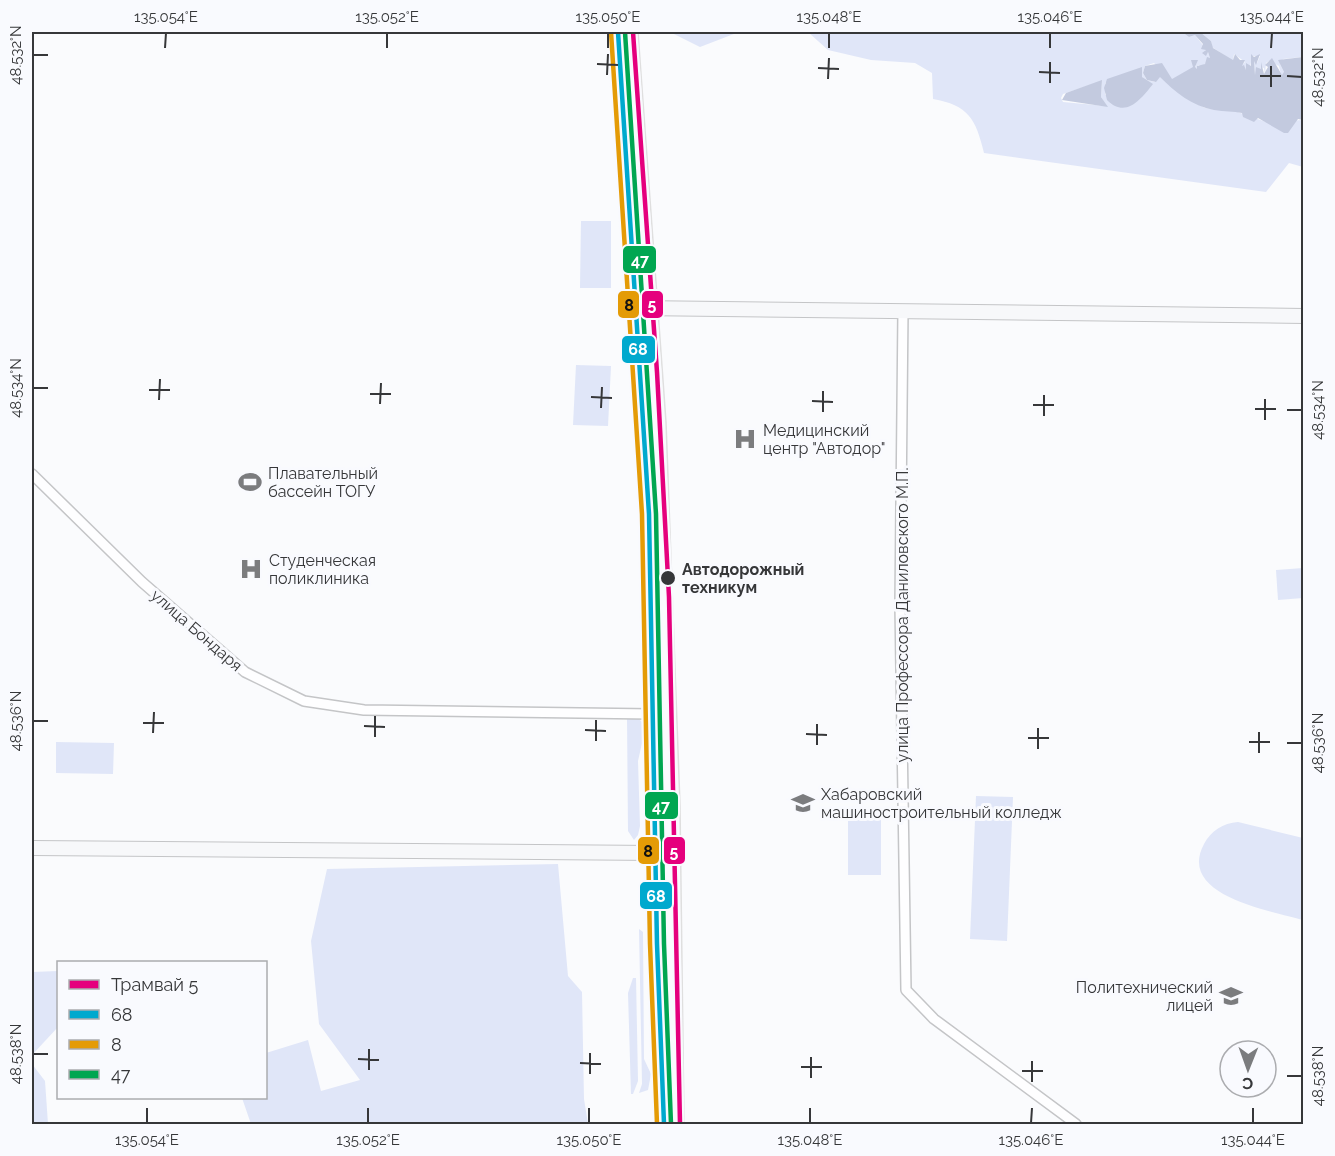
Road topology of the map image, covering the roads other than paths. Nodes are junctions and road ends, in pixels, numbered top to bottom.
1 (618, 32) edge
2 (637, 308) junction
3 (903, 310) junction
4 (1304, 316) edge
5 (32, 474) edge
6 (652, 714) junction
7 (32, 848) edge
8 (655, 853) junction
9 (664, 1125) edge
10 (1076, 1125) edge

1 - 2 main road
2 - 3 main road
2 - 6 main road
3 - 4 main road
3 - 10 street, улица Профессора Даниловского М.П.
5 - 6 street, улица Бондаря
6 - 8 main road
7 - 8 main road
8 - 9 main road

